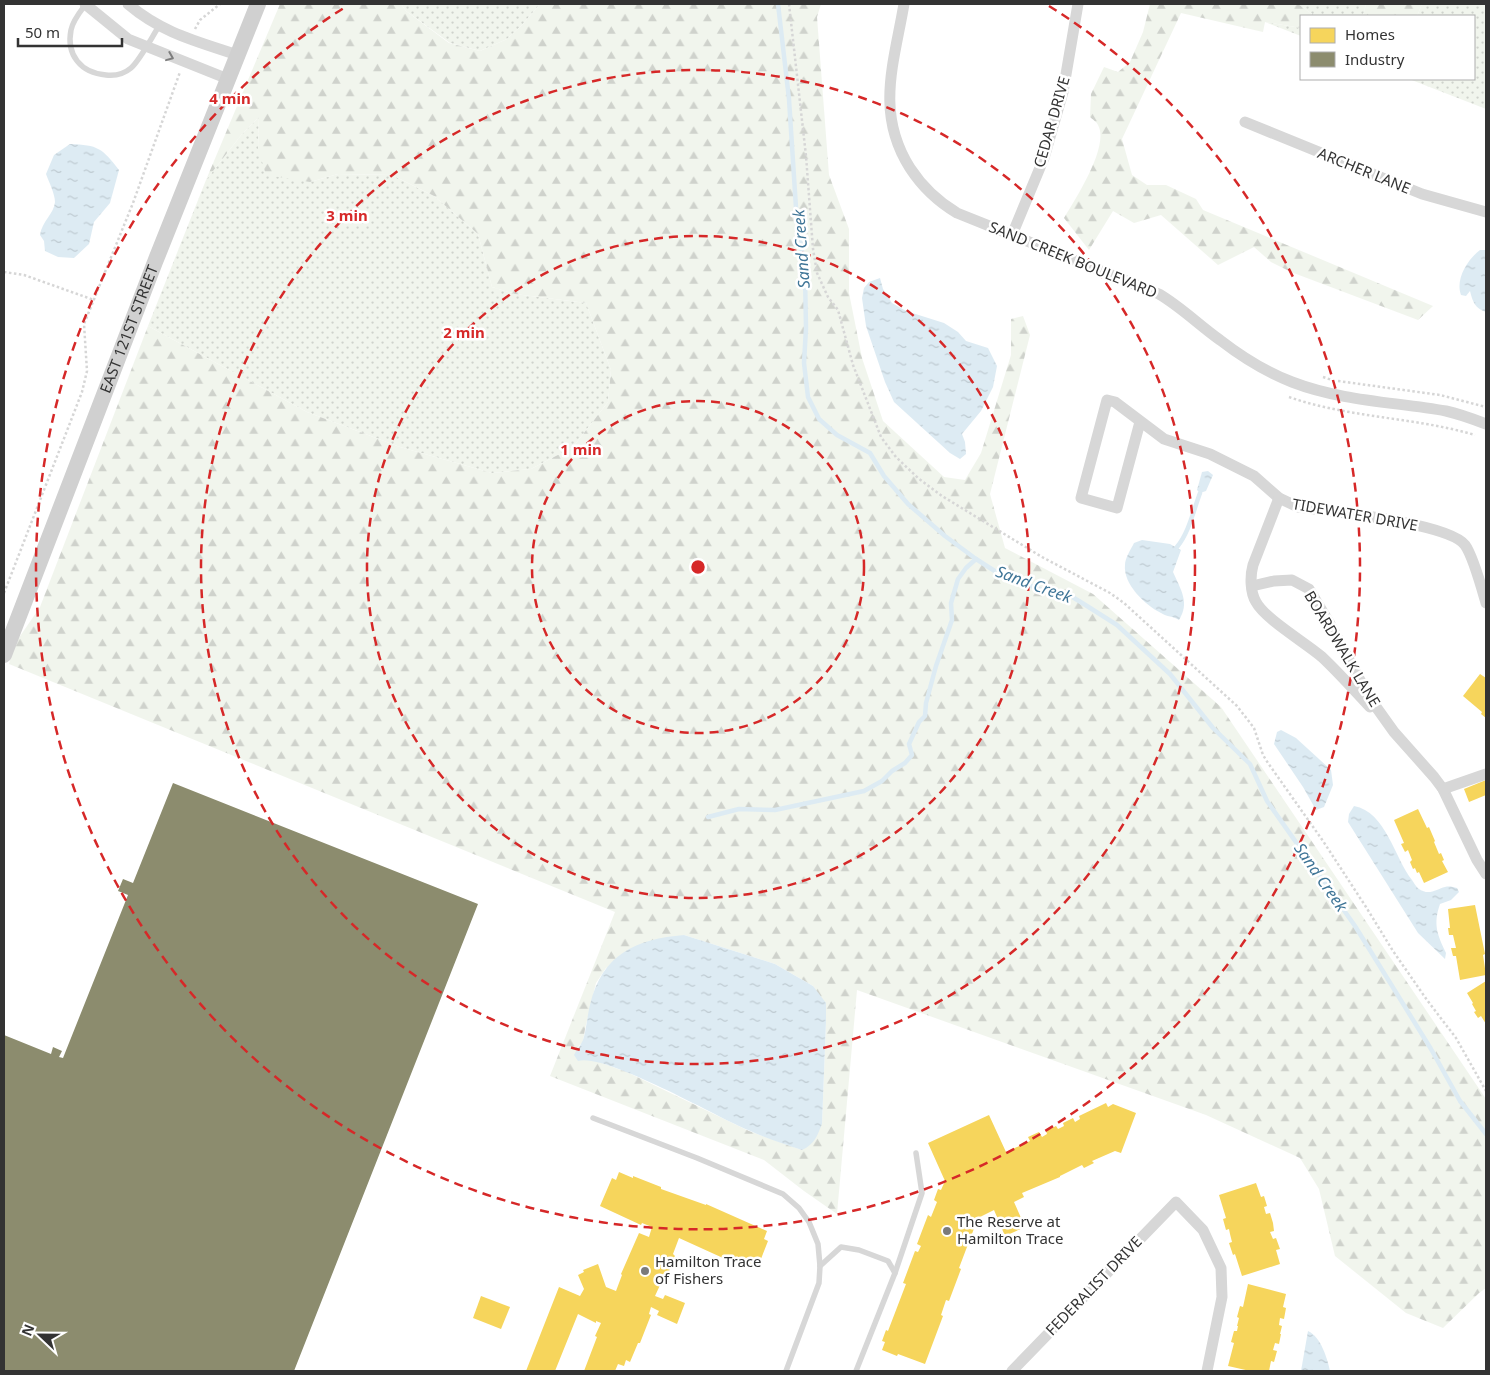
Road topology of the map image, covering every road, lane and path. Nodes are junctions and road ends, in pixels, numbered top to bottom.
1 (86, 4) edge
2 (128, 4) edge
3 (220, 4) edge
4 (258, 4) edge
5 (789, 4) edge
6 (904, 4) edge
7 (1078, 4) edge
8 (160, 26) junction
9 (194, 32) dead end
10 (146, 47) junction
11 (238, 55) junction
12 (181, 70) dead end
13 (228, 79) junction
14 (1245, 122) dead end
15 (1486, 212) edge
16 (1012, 236) junction
17 (4, 272) edge
18 (94, 300) junction
19 (1289, 397) dead end
20 (1140, 422) junction
21 (1486, 424) edge
22 (1482, 436) dead end
23 (1279, 498) junction
24 (1252, 586) junction
25 (4, 593) edge
26 (1486, 603) edge
27 (4, 655) edge
28 (1394, 732) junction
29 (1486, 774) edge
30 (1443, 789) junction
31 (1486, 874) edge
32 (1486, 1091) edge
33 (593, 1118) dead end
34 (916, 1153) dead end
35 (820, 1266) junction
36 (895, 1273) junction
37 (786, 1371) edge
38 (856, 1371) edge
39 (1012, 1371) edge
40 (1207, 1371) edge

1 - 10 street
1 - 10 lane
2 - 8 street
3 - 9 path
4 - 11 street, EAST 121ST STREET
5 - 32 path
6 - 16 street, SAND CREEK BOULEVARD
7 - 16 street, CEDAR DRIVE
8 - 10 lane
8 - 11 street
10 -> 13 street
11 - 13 street, EAST 121ST STREET
12 - 18 path
13 - 27 street, EAST 121ST STREET
14 - 15 street, ARCHER LANE
16 - 21 street, SAND CREEK BOULEVARD
17 - 18 path
18 - 25 path
19 - 22 path
20 - 20 street, TIDEWATER DRIVE
20 - 23 street, TIDEWATER DRIVE
23 - 24 street, BOARDWALK LANE
23 - 26 street, TIDEWATER DRIVE
24 - 28 street, BOARDWALK LANE
24 - 28 street, BOARDWALK LANE
28 - 30 street, BOARDWALK LANE
29 - 30 street
30 - 31 street, BOARDWALK LANE
33 - 35 lane
34 - 36 lane
35 - 36 lane
35 - 37 lane
36 - 38 lane
39 - 40 street, FEDERALIST DRIVE

